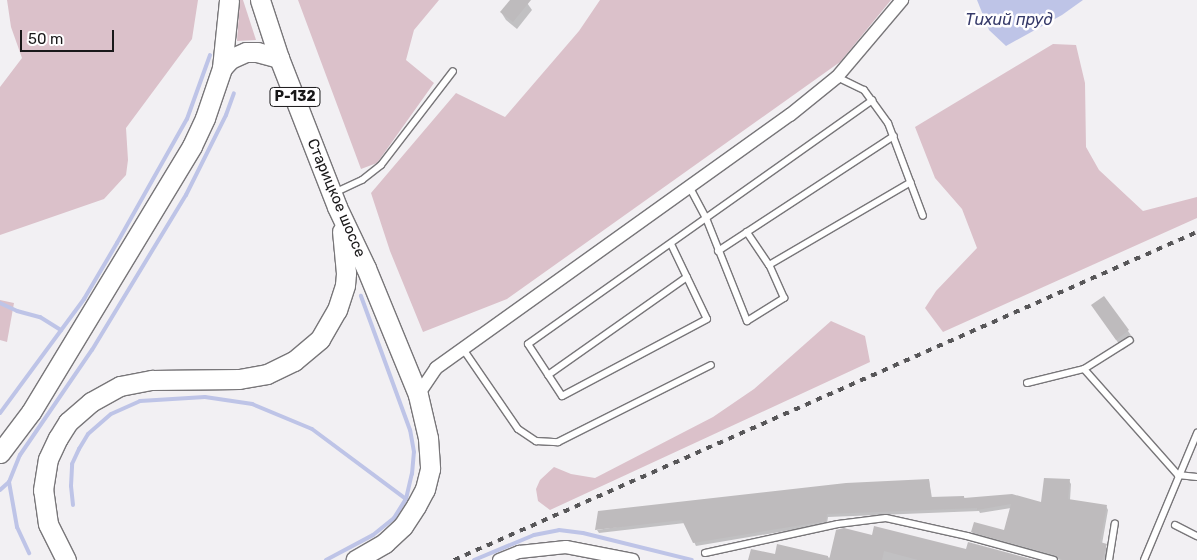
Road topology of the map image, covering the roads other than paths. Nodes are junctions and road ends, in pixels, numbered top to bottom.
1 (229, 0) edge
2 (260, 0) edge
3 (902, 0) edge
4 (279, 58) junction
5 (222, 68) junction
6 (453, 71) dead end
7 (837, 76) junction
8 (872, 100) junction
9 (894, 136) junction
10 (911, 182) junction
11 (690, 188) junction
12 (334, 200) junction
13 (923, 216) dead end
14 (706, 218) junction
15 (747, 232) junction
16 (671, 244) junction
17 (718, 251) junction
18 (769, 265) junction
19 (687, 277) junction
20 (1130, 340) dead end
21 (463, 349) junction
22 (711, 365) dead end
23 (1084, 369) junction
24 (548, 375) junction
25 (1028, 383) dead end
26 (418, 395) junction
27 (1197, 432) edge
28 (0, 453) edge
29 (1178, 475) junction
30 (1197, 477) edge
31 (1115, 524) dead end
32 (1175, 525) dead end
33 (1197, 536) edge
34 (704, 552) dead end
35 (66, 560) edge
36 (355, 560) edge
37 (499, 560) edge
38 (632, 560) edge
39 (1054, 560) edge
40 (1109, 560) edge
41 (1144, 560) edge

1 - 5 main road
2 - 4 main road, Старицкое шоссе / Р-132
3 - 7 street
4 - 5 main road
4 - 12 main road, Старицкое шоссе / Р-132
5 - 28 main road
6 - 12 lane
7 - 8 lane
7 - 11 street
8 - 9 lane
8 - 14 lane
9 - 10 lane
9 - 15 lane
10 - 13 lane
10 - 18 lane
11 - 14 lane
11 - 21 street
12 - 26 main road, Старицкое шоссе / Р-132
12 - 35 main road
14 - 16 lane
14 - 17 lane
15 - 17 lane
15 - 18 lane
16 - 19 lane
16 - 24 lane
17 - 18 lane
19 - 24 lane
19 - 24 lane
20 - 23 lane
21 - 22 lane
21 - 26 street
23 - 25 lane
23 - 29 lane
26 - 36 main road, Старицкое шоссе
27 - 29 lane
29 - 30 lane
29 - 41 lane
31 - 40 lane
32 - 33 lane
34 - 39 lane
37 - 38 street

